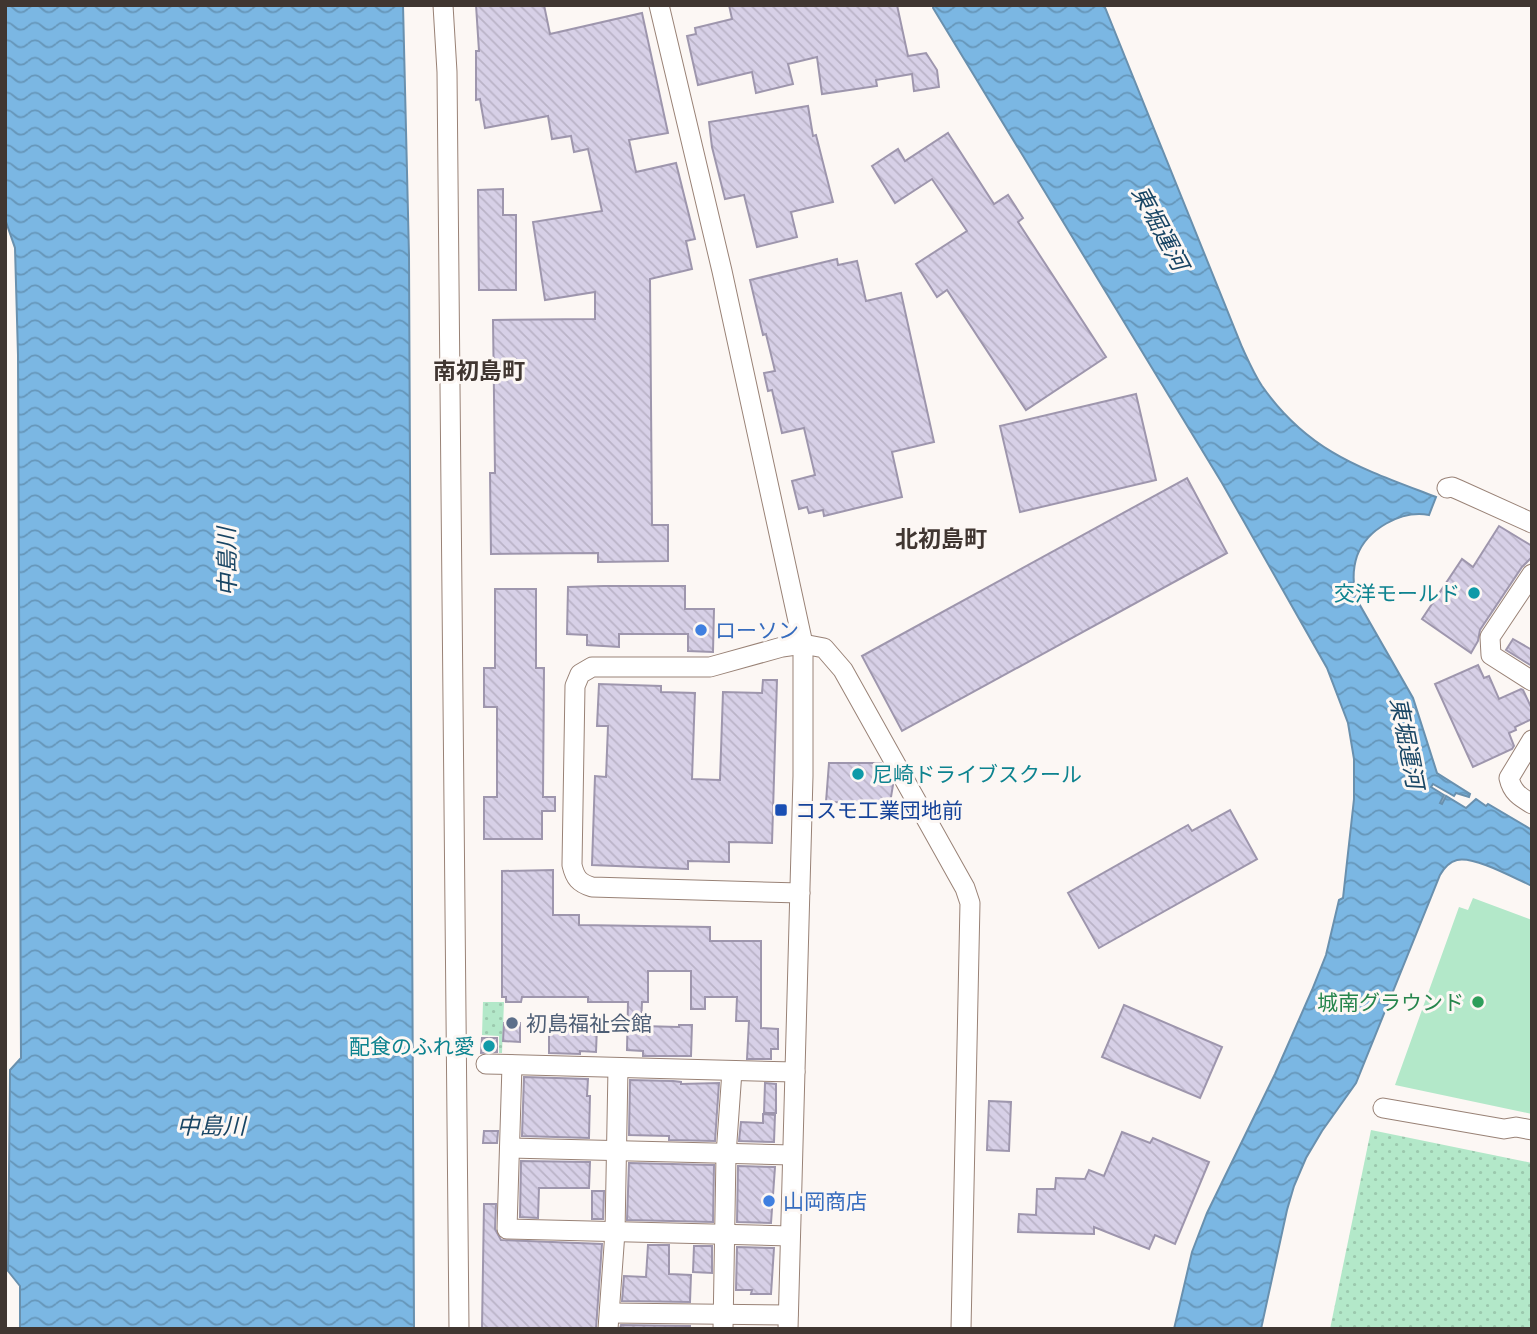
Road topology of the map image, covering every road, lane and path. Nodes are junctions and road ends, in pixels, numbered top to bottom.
1 (443, 5) edge
2 (659, 5) edge
3 (1447, 488) dead end
4 (1532, 523) edge
5 (1532, 574) edge
6 (803, 644) junction
7 (1532, 681) edge
8 (1532, 740) edge
9 (1532, 804) edge
10 (800, 893) junction
11 (485, 1064) dead end
12 (512, 1065) junction
13 (618, 1068) junction
14 (732, 1071) junction
15 (794, 1072) junction
16 (1384, 1108) dead end
17 (1532, 1130) edge
18 (510, 1148) junction
19 (617, 1151) junction
20 (726, 1155) junction
21 (792, 1155) junction
22 (615, 1232) junction
23 (724, 1235) junction
24 (790, 1236) junction
25 (610, 1321) edge
26 (724, 1321) edge
27 (788, 1322) edge
28 (459, 1329) edge
29 (961, 1329) edge

1 - 28 street
2 - 6 street
3 - 4 street
5 - 7 street
6 - 10 street
6 - 10 street
6 - 29 street
8 - 9 street
10 - 15 street
11 - 12 street
12 - 13 street
12 - 18 street
13 - 14 street
13 - 19 street
14 - 15 street
14 - 20 street
15 - 21 street
16 - 17 street
18 - 19 street
18 - 22 street
19 - 20 street
19 - 22 street
20 - 21 street
20 - 23 street
21 - 24 street
22 - 23 street
22 - 25 street
23 - 24 street
23 - 26 street
24 - 27 street
25 - 26 street
26 - 27 street

